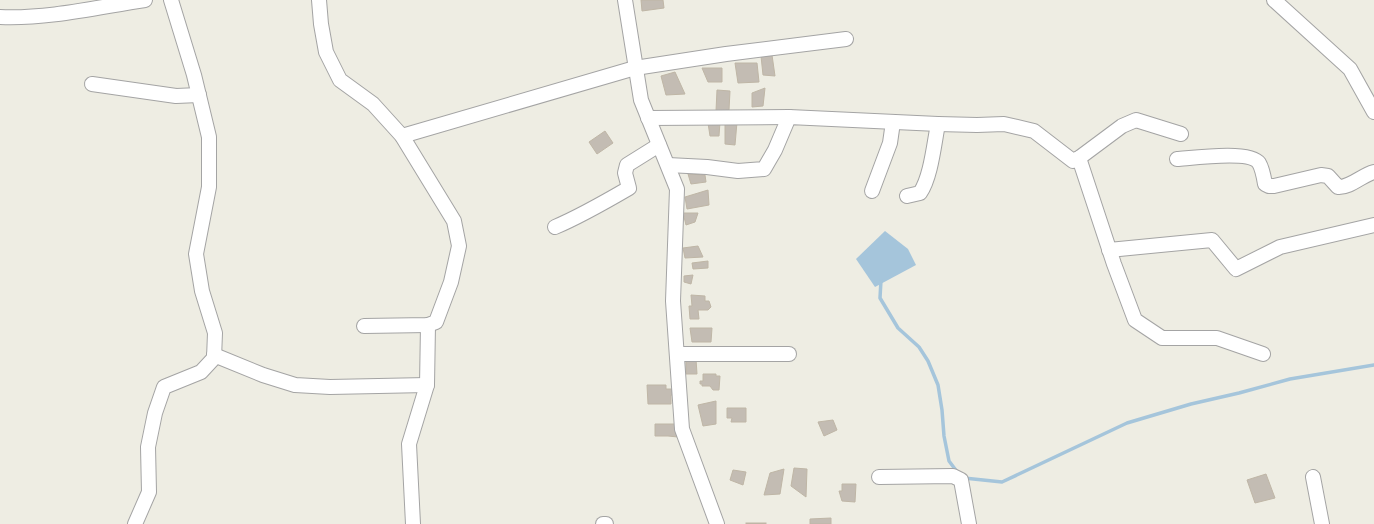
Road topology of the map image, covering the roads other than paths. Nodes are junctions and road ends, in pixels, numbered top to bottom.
1 (145, 0) edge
2 (172, 0) edge
3 (319, 0) edge
4 (625, 0) edge
5 (1274, 0) edge
6 (0, 17) edge
7 (846, 39) dead end
8 (635, 68) junction
9 (92, 84) dead end
10 (199, 95) junction
11 (1374, 112) edge
12 (789, 117) junction
13 (648, 118) junction
14 (893, 122) junction
15 (938, 124) junction
16 (1181, 134) dead end
17 (402, 136) junction
18 (659, 145) junction
19 (1079, 158) junction
20 (1177, 159) dead end
21 (668, 165) junction
22 (1374, 172) edge
23 (872, 190) dead end
24 (906, 196) dead end
25 (1374, 225) edge
26 (555, 227) dead end
27 (1109, 250) junction
28 (364, 326) dead end
29 (428, 326) junction
30 (677, 354) junction
31 (788, 354) dead end
32 (1263, 354) dead end
33 (214, 355) junction
34 (427, 385) junction
35 (879, 477) dead end
36 (1313, 477) dead end
37 (135, 524) edge
38 (413, 524) edge
39 (717, 524) edge
40 (969, 524) edge
41 (1322, 524) edge

1 - 6 street
2 - 10 street
3 - 17 street
4 - 8 street
5 - 11 street
7 - 8 street
8 - 13 street
8 - 17 street
9 - 10 street
10 - 33 street
12 - 13 street
12 - 14 street
12 - 21 street
13 - 18 street
14 - 15 street
14 - 23 street
15 - 19 street
15 - 24 street
16 - 19 street
17 - 29 street
18 - 21 street
18 - 26 street
19 - 27 street
20 - 22 street
21 - 30 street
25 - 27 street
27 - 32 street
28 - 29 street
29 - 34 street
30 - 31 street
30 - 39 street
33 - 34 street
33 - 37 street
34 - 38 street
35 - 40 street
36 - 41 street

